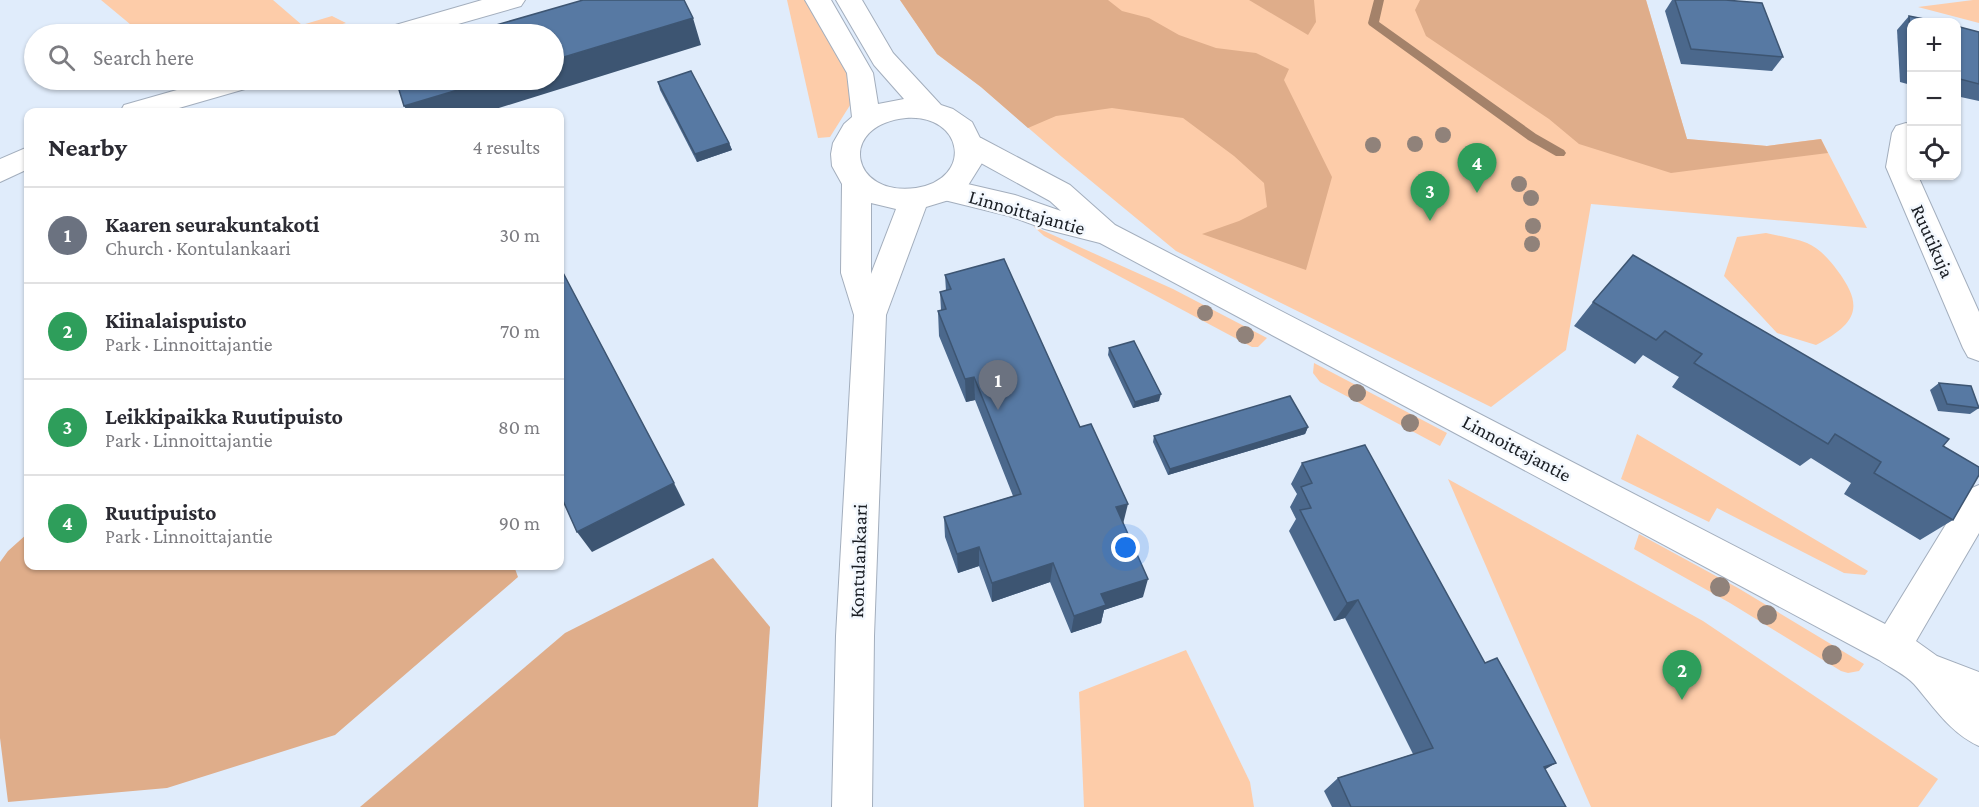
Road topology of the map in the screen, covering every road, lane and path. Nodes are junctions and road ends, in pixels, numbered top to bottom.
1 (512, 0) edge
2 (818, 0) edge
3 (849, 0) edge
4 (429, 24) edge
5 (208, 90) edge
6 (148, 108) edge
7 (929, 110) junction
8 (866, 120) junction
9 (1906, 133) dead end
10 (970, 145) junction
11 (24, 159) edge
12 (0, 171) edge
13 (856, 182) junction
14 (946, 190) junction
15 (914, 200) junction
16 (1108, 234) junction
17 (870, 315) junction
18 (1979, 348) edge
19 (1979, 501) edge
20 (1892, 647) junction
21 (1924, 669) junction
22 (1979, 691) edge
23 (1979, 726) edge
24 (852, 807) edge

1 - 4 street
2 - 8 street
3 - 7 street, Kontulankaari
5 - 6 street
7 - 8 street, Kontulankaari
7 - 10 street, Kontulankaari
8 - 13 street, Kontulankaari
9 - 18 street, Ruutikuja
10 - 14 street
10 - 16 street, Linnoittajantie
11 - 12 street
13 - 15 street
13 - 17 street, Kontulankaari
14 - 15 street
14 - 16 street, Linnoittajantie
15 - 17 street, Kontulankaari
16 - 20 street, Linnoittajantie
17 - 24 street, Kontulankaari
19 - 20 street
20 - 21 street, Linnoittajantie
21 - 22 street, Linnoittajantie
21 - 23 street, Linnoittajantie

